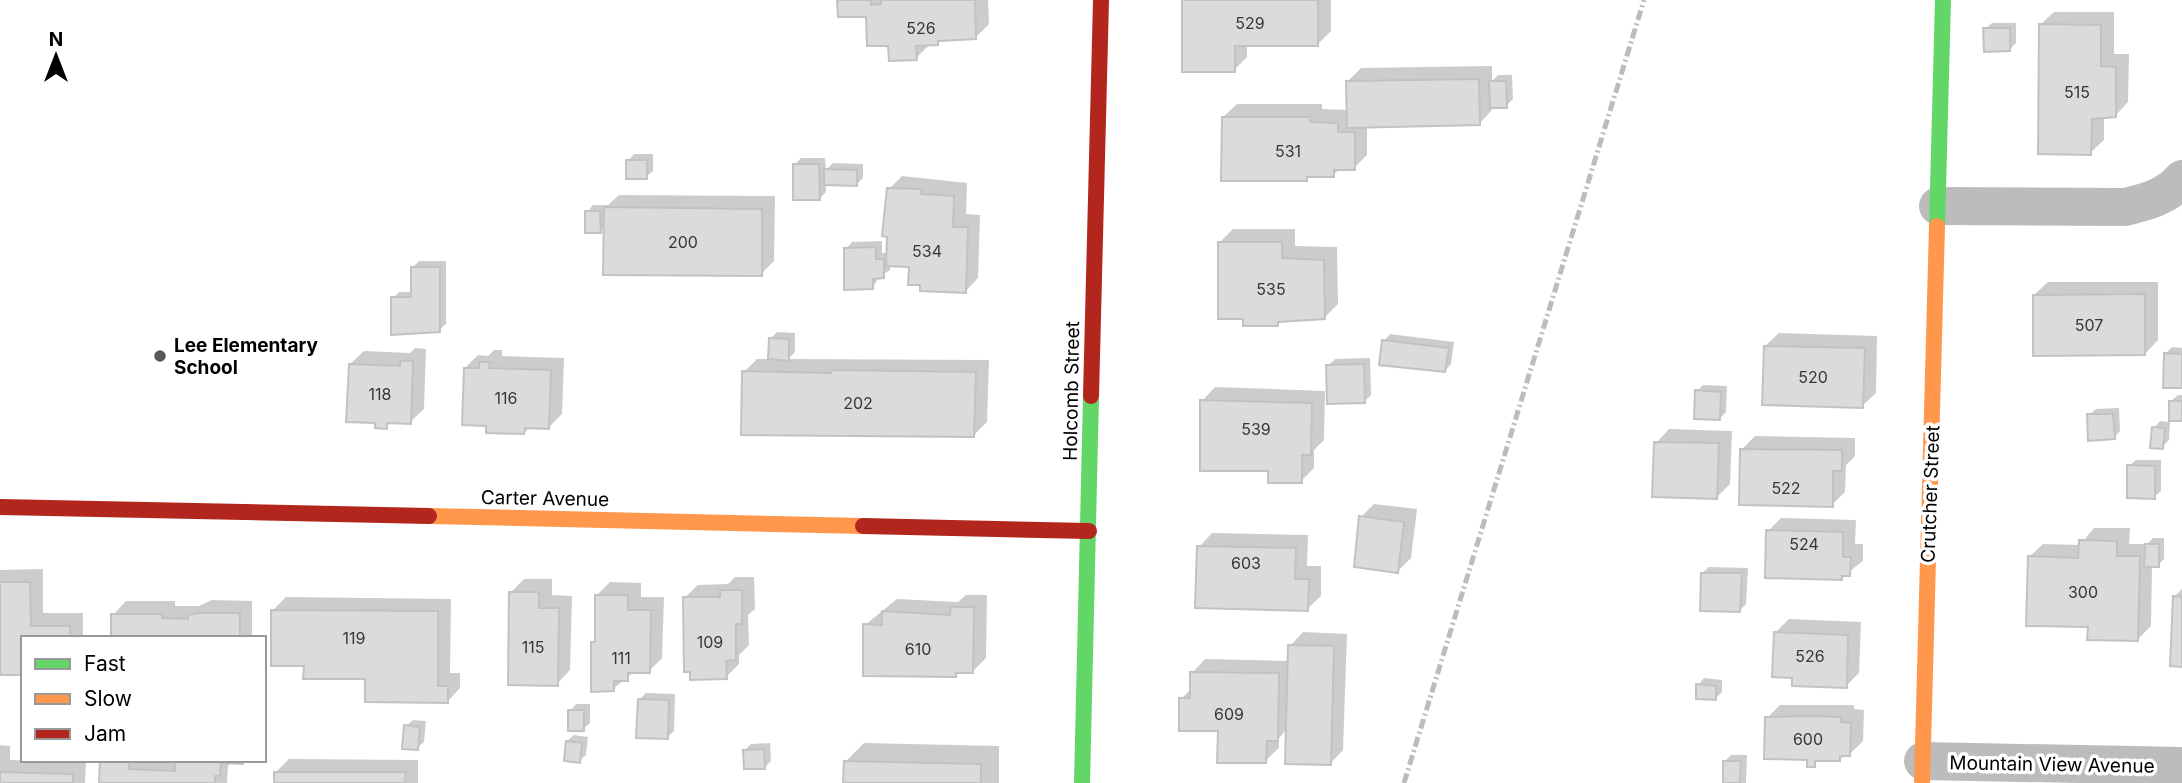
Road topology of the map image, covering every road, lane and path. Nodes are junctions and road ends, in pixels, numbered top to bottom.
1 (1101, 0) edge
2 (1943, 0) edge
3 (2182, 179) edge
4 (1938, 206) junction
5 (0, 507) edge
6 (1089, 531) junction
7 (2182, 766) edge
8 (1922, 772) edge
9 (1082, 783) edge

1 - 6 street, Holcomb Street
2 - 4 street, Crutcher Street
3 - 4 street
4 - 8 street, Crutcher Street
5 - 6 street, Carter Avenue
6 - 9 street, Holcomb Street
7 - 8 street, Mountain View Avenue

